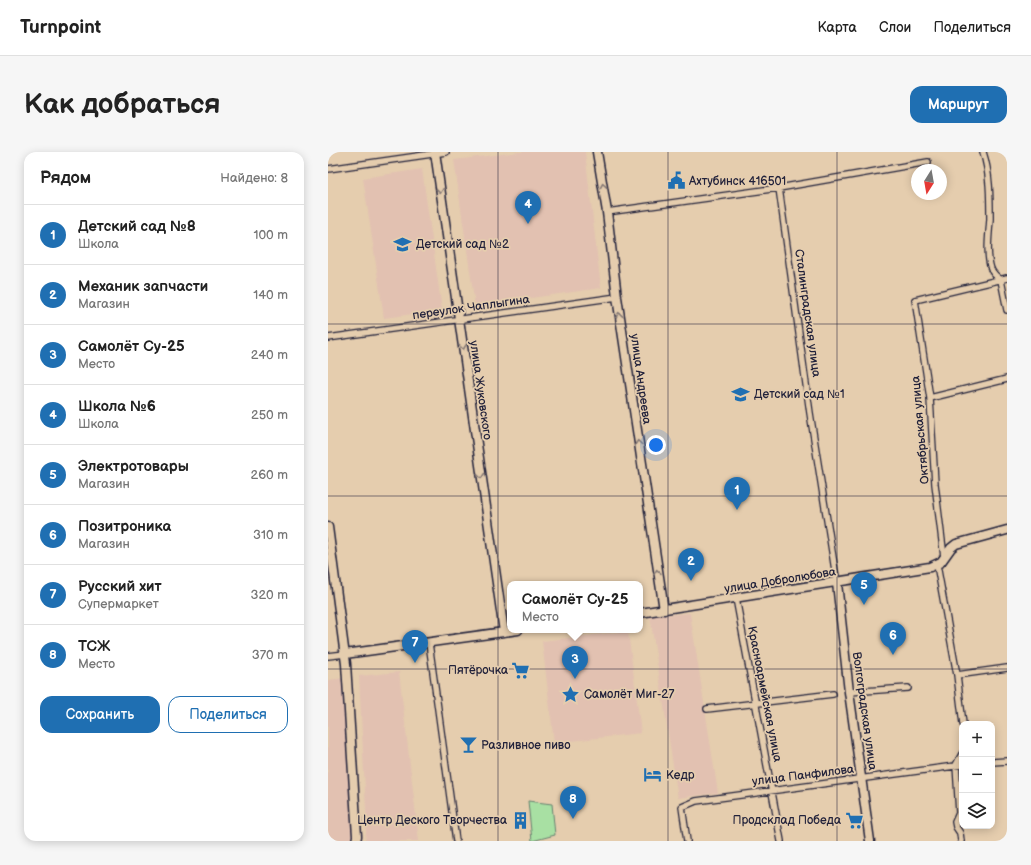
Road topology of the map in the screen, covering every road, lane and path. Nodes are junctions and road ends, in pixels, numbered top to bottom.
1 (446, 152) edge
2 (597, 152) edge
3 (983, 152) edge
4 (435, 153) edge
5 (928, 162) dead end
6 (328, 169) edge
7 (779, 188) junction
8 (607, 212) junction
9 (1004, 279) edge
10 (617, 297) junction
11 (1007, 310) edge
12 (459, 319) junction
13 (328, 338) edge
14 (1007, 379) edge
15 (930, 398) junction
16 (328, 527) edge
17 (1007, 530) edge
18 (944, 558) junction
19 (937, 565) junction
20 (837, 583) junction
21 (736, 598) junction
22 (664, 610) junction
23 (643, 613) edge
24 (504, 632) junction
25 (507, 632) edge
26 (429, 643) junction
27 (345, 654) junction
28 (328, 656) edge
29 (1007, 668) edge
30 (957, 675) junction
31 (908, 688) dead end
32 (849, 692) junction
33 (833, 694) dead end
34 (755, 702) junction
35 (707, 709) dead end
36 (963, 721) edge
37 (1007, 761) edge
38 (995, 762) edge
39 (959, 765) edge
40 (862, 779) junction
41 (772, 790) junction
42 (959, 793) edge
43 (356, 841) edge
44 (456, 841) edge
45 (687, 841) edge
46 (782, 841) edge
47 (870, 841) edge
48 (961, 841) edge

1 - 4 street
8 -> 2 street, улица Андреева
3 - 9 street
4 - 6 street
4 -> 12 street, улица Жуковского
5 - 7 street
7 - 8 street
7 - 20 street, Сталинградская улица
8 - 10 street, улица Андреева
9 - 11 street
9 - 15 street, Октябрьская улица
10 - 12 street, переулок Чаплыгина
22 -> 10 street, улица Андреева
12 - 13 street, переулок Чаплыгина
12 -> 24 street, улица Жуковского
14 - 15 street
15 - 18 street, Октябрьская улица
16 - 27 street
17 - 18 street
18 - 19 street
19 - 20 street, улица Добролюбова
19 - 30 street
20 - 21 street, улица Добролюбова
20 - 32 street, Волгоградская улица
21 - 22 street, улица Добролюбова
21 - 34 street, Красноармейская улица
22 - 23 street, улица Добролюбова
24 - 25 street
24 - 26 street
26 - 27 street
26 - 44 street
27 - 28 street
27 - 43 street
29 - 30 street
30 - 36 street
31 - 32 street
32 - 40 street, Волгоградская улица
33 - 34 street
34 - 35 street
34 - 41 street, Красноармейская улица
37 - 38 street
39 - 40 street, улица Панфилова
40 - 41 street, улица Панфилова
40 - 47 street, Волгоградская улица
41 - 45 street, улица Панфилова
41 - 46 street, Красноармейская улица
42 - 48 street

